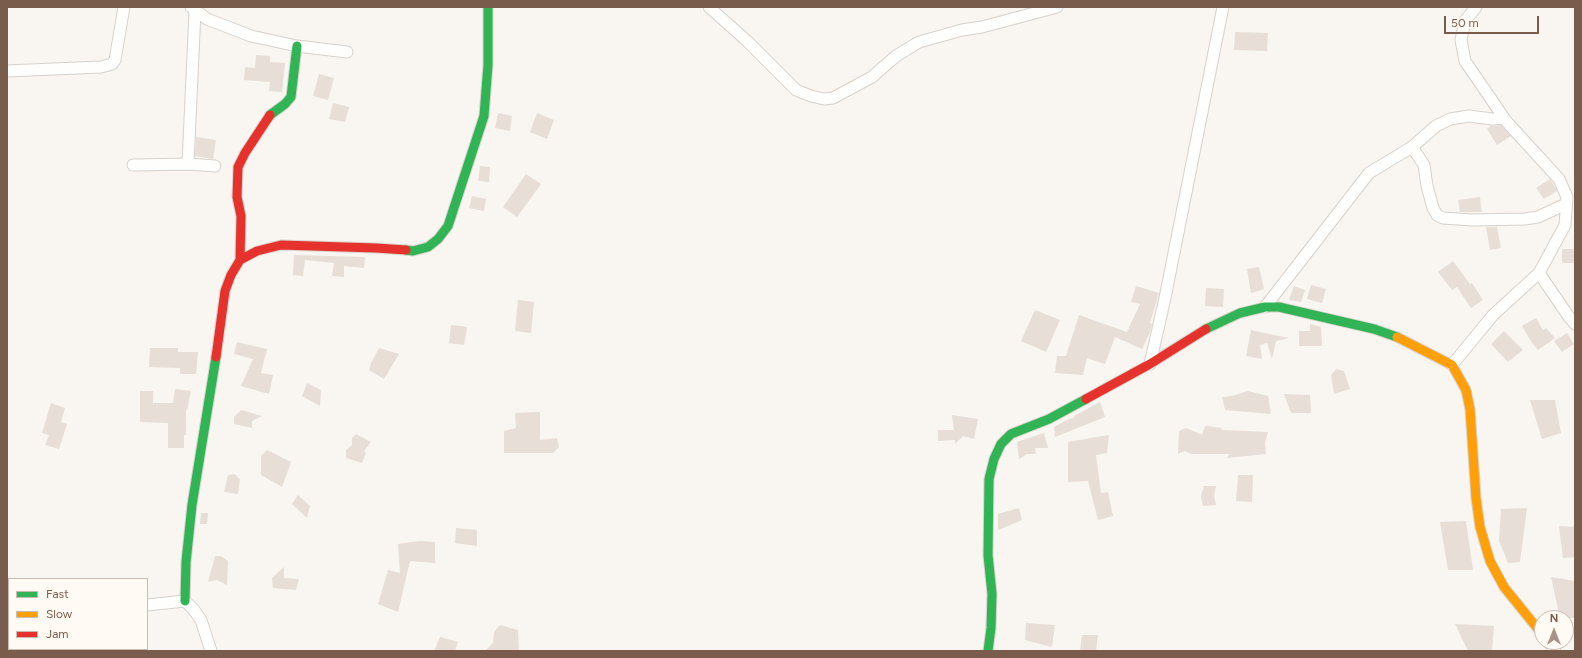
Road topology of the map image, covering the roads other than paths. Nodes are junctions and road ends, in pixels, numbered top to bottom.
1 (124, 7) edge
2 (488, 7) edge
3 (708, 7) edge
4 (1057, 7) edge
5 (1223, 7) edge
6 (1476, 7) edge
7 (193, 9) edge
8 (297, 46) junction
9 (347, 52) dead end
10 (7, 71) edge
11 (1504, 118) junction
12 (1412, 147) junction
13 (188, 164) junction
14 (132, 165) dead end
15 (215, 166) dead end
16 (1566, 204) junction
17 (240, 260) junction
18 (1539, 273) junction
19 (1265, 307) junction
20 (1575, 324) edge
21 (1150, 364) junction
22 (1452, 365) junction
23 (185, 601) junction
24 (148, 605) edge
25 (1534, 624) edge
26 (211, 651) edge
27 (988, 651) edge

1 - 10 street
2 - 17 street
3 - 4 street
5 - 21 street
6 - 11 street
7 - 8 street
7 - 13 street
8 - 9 street
8 - 17 street
11 - 12 street
11 - 16 street
12 - 16 street
12 - 19 street
13 - 14 street
13 - 15 street
16 - 18 street
17 - 23 street
18 - 20 street
18 - 22 street
19 - 21 street
19 - 22 street
21 - 27 street
22 - 25 street
23 - 24 street
23 - 26 street

